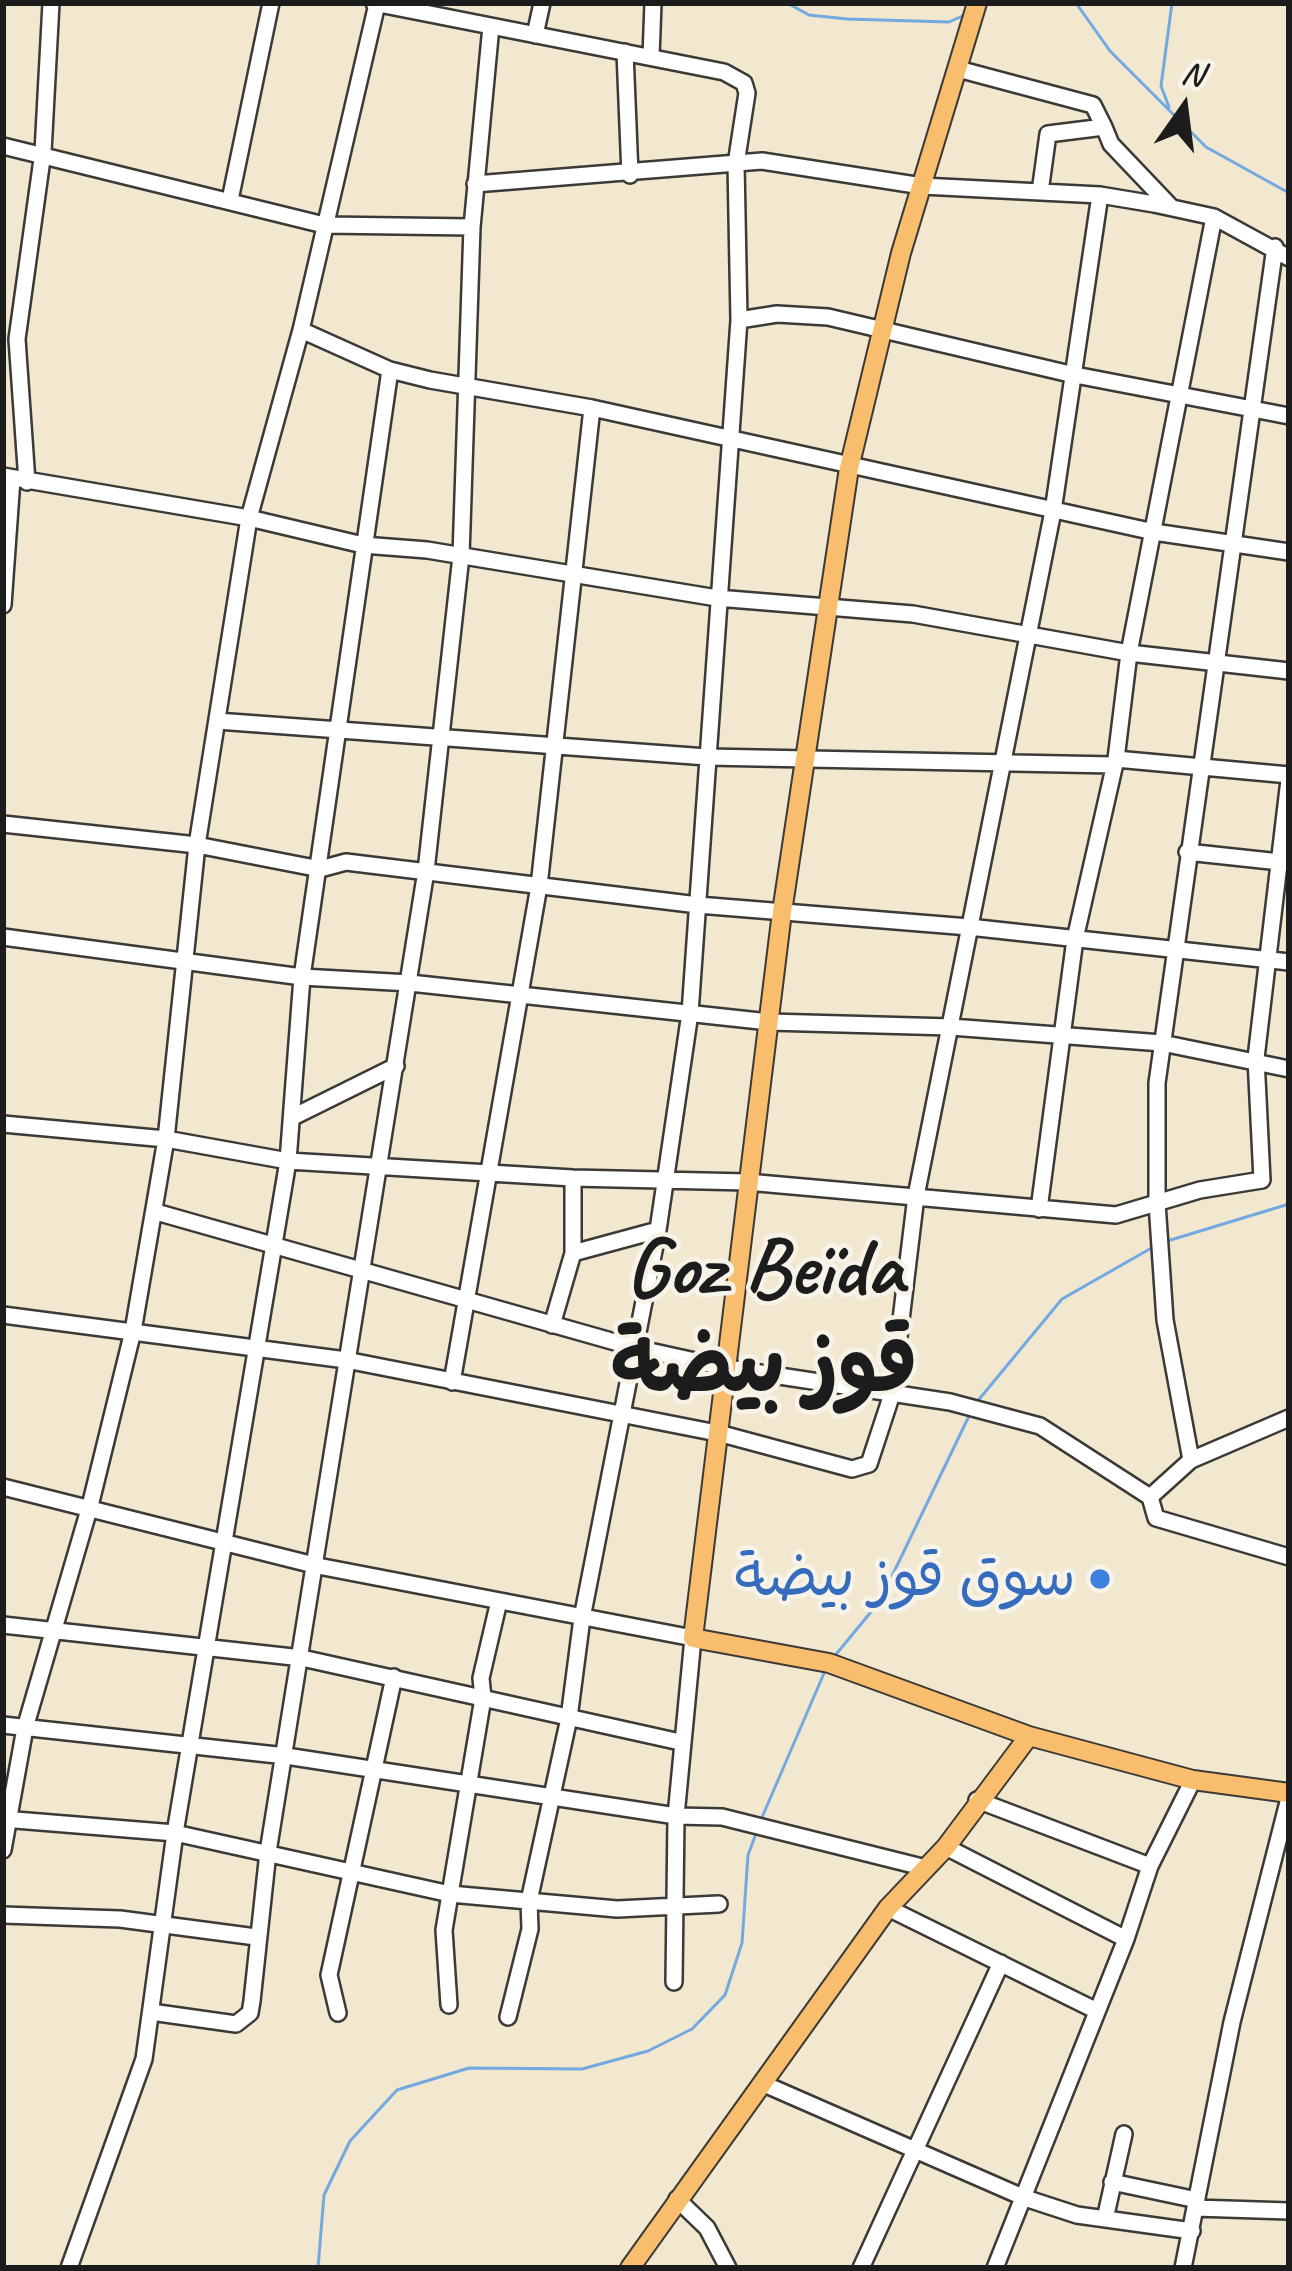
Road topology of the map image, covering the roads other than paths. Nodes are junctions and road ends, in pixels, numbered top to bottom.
1 (51, 3) edge
2 (271, 3) edge
3 (375, 3) edge
4 (542, 3) edge
5 (653, 3) edge
6 (977, 3) edge
7 (491, 26) junction
8 (536, 34) junction
9 (625, 52) junction
10 (651, 57) junction
11 (958, 69) junction
12 (1104, 128) junction
13 (3, 146) edge
14 (43, 152) junction
15 (736, 164) junction
16 (630, 176) junction
17 (475, 184) junction
18 (922, 186) junction
19 (1040, 192) junction
20 (1100, 195) junction
21 (230, 200) junction
22 (1173, 208) junction
23 (1214, 218) junction
24 (323, 225) junction
25 (472, 227) junction
26 (1282, 252) edge
27 (739, 320) junction
28 (882, 329) junction
29 (301, 330) junction
30 (390, 370) junction
31 (1070, 374) junction
32 (469, 386) junction
33 (1179, 397) junction
34 (592, 408) junction
35 (1253, 410) junction
36 (1289, 416) edge
37 (732, 438) junction
38 (849, 468) junction
39 (14, 479) edge
40 (1053, 511) junction
41 (250, 518) junction
42 (1154, 532) junction
43 (1233, 544) junction
44 (363, 545) junction
45 (1289, 551) edge
46 (461, 556) junction
47 (571, 574) junction
48 (717, 598) junction
49 (3, 605) edge
50 (828, 605) junction
51 (1027, 635) junction
52 (1129, 653) junction
53 (1215, 662) junction
54 (1289, 671) edge
55 (217, 721) junction
56 (338, 732) junction
57 (442, 735) junction
58 (556, 746) junction
59 (707, 758) junction
60 (806, 758) junction
61 (1003, 759) junction
62 (1115, 762) junction
63 (1201, 766) junction
64 (1289, 778) edge
65 (3, 824) edge
66 (197, 845) junction
67 (1187, 852) junction
68 (1285, 862) edge
69 (320, 869) junction
70 (426, 871) junction
71 (539, 886) junction
72 (698, 904) junction
73 (782, 912) junction
74 (970, 927) junction
75 (3, 937) edge
76 (1076, 939) junction
77 (1175, 951) junction
78 (187, 959) junction
79 (1269, 961) junction
80 (1289, 962) edge
81 (302, 976) junction
82 (410, 983) junction
83 (523, 995) junction
84 (690, 1012) junction
85 (769, 1022) junction
86 (951, 1027) junction
87 (1063, 1034) junction
88 (1162, 1043) junction
89 (1256, 1058) junction
90 (396, 1066) junction
91 (1289, 1069) edge
92 (293, 1117) junction
93 (3, 1124) edge
94 (166, 1139) junction
95 (288, 1161) junction
96 (377, 1165) junction
97 (493, 1172) junction
98 (573, 1178) junction
99 (665, 1178) junction
100 (747, 1182) junction
101 (916, 1196) junction
102 (1157, 1203) junction
103 (1039, 1209) junction
104 (156, 1212) junction
105 (658, 1230) junction
106 (274, 1244) junction
107 (574, 1253) junction
108 (358, 1268) junction
109 (470, 1303) junction
110 (3, 1315) edge
111 (552, 1325) junction
112 (134, 1330) junction
113 (259, 1345) junction
114 (636, 1348) junction
115 (346, 1360) junction
116 (728, 1368) junction
117 (452, 1382) junction
118 (892, 1394) junction
119 (622, 1412) junction
120 (1289, 1418) edge
121 (722, 1434) junction
122 (1191, 1460) junction
123 (3, 1487) edge
124 (1150, 1497) junction
125 (90, 1506) junction
126 (224, 1543) junction
127 (1289, 1557) edge
128 (318, 1566) junction
129 (499, 1601) junction
130 (582, 1618) junction
131 (3, 1625) edge
132 (53, 1630) junction
133 (694, 1638) junction
134 (208, 1645) junction
135 (302, 1658) junction
136 (394, 1677) junction
137 (483, 1698) junction
138 (569, 1718) junction
139 (3, 1725) edge
140 (26, 1728) junction
141 (1029, 1736) junction
142 (680, 1742) junction
143 (190, 1746) junction
144 (286, 1756) junction
145 (375, 1773) junction
146 (1193, 1780) junction
147 (465, 1787) junction
148 (1289, 1795) edge
149 (550, 1799) junction
150 (977, 1800) junction
151 (676, 1816) junction
152 (6, 1819) edge
153 (176, 1833) junction
154 (946, 1847) junction
155 (3, 1850) edge
156 (268, 1852) junction
157 (1150, 1866) junction
158 (926, 1868) junction
159 (351, 1869) junction
160 (450, 1894) junction
161 (529, 1901) junction
162 (719, 1904) dead end
163 (888, 1908) junction
164 (672, 1910) junction
165 (3, 1915) edge
166 (163, 1925) junction
167 (256, 1936) junction
168 (1126, 1939) junction
169 (1001, 1963) junction
170 (674, 1982) dead end
171 (449, 2005) dead end
172 (1095, 2010) junction
173 (151, 2012) junction
174 (338, 2013) dead end
175 (508, 2017) dead end
176 (764, 2084) junction
177 (1124, 2134) dead end
178 (914, 2152) junction
179 (1112, 2182) junction
180 (1024, 2198) junction
181 (677, 2199) junction
182 (1196, 2204) junction
183 (1289, 2211) edge
184 (1105, 2219) junction
185 (1192, 2230) junction
186 (69, 2268) edge
187 (630, 2268) edge
188 (728, 2268) edge
189 (861, 2268) edge
190 (995, 2268) edge
191 (1183, 2268) edge

1 - 14 street
2 - 21 street
3 - 7 street
3 - 24 street
4 - 8 street
5 - 10 street
6 - 11 main road
7 - 8 street
7 - 17 street
8 - 9 street
9 - 10 street
9 - 16 street
10 - 15 street
11 - 12 street
11 - 18 main road
12 - 19 street
12 - 22 street
13 - 14 street
14 - 21 street
14 - 39 street
15 - 16 street
15 - 18 street
15 - 27 street
16 - 17 street
17 - 25 street
18 - 19 street
18 - 28 main road
19 - 20 street
20 - 22 street
20 - 31 street
21 - 24 street
22 - 23 street
23 - 26 street
23 - 33 street
24 - 25 street
24 - 29 street
25 - 32 street
26 - 35 street
27 - 28 street
27 - 37 street
28 - 31 street
28 - 38 main road
29 - 30 street
29 - 41 street
30 - 32 street
30 - 44 street
31 - 33 street
31 - 40 street
32 - 34 street
32 - 46 street
33 - 35 street
33 - 42 street
34 - 37 street
34 - 47 street
35 - 36 street
35 - 43 street
37 - 38 street
37 - 48 street
38 - 40 street
38 - 50 main road
39 - 41 street
39 - 49 street
40 - 42 street
40 - 51 street
41 - 44 street
41 - 55 street
42 - 43 street
42 - 52 street
43 - 45 street
43 - 53 street
44 - 46 street
44 - 56 street
46 - 47 street
46 - 57 street
47 - 48 street
47 - 58 street
48 - 50 street
48 - 59 street
50 - 51 street
50 - 60 main road
51 - 52 street
51 - 61 street
52 - 53 street
52 - 62 street
53 - 54 street
53 - 63 street
55 - 56 street
55 - 66 street
56 - 57 street
56 - 69 street
57 - 58 street
57 - 70 street
58 - 59 street
58 - 71 street
59 - 60 street
59 - 72 street
60 - 61 street
60 - 73 main road
61 - 62 street
61 - 74 street
62 - 63 street
62 - 76 street
63 - 64 street
63 - 67 street
64 - 68 street
65 - 66 street
66 - 69 street
66 - 78 street
67 - 68 street
67 - 77 street
68 - 79 street
69 - 70 street
69 - 81 street
70 - 71 street
70 - 82 street
71 - 72 street
71 - 83 street
72 - 73 street
72 - 84 street
73 - 74 street
73 - 85 main road
74 - 76 street
74 - 86 street
75 - 78 street
76 - 77 street
76 - 87 street
77 - 79 street
77 - 88 street
78 - 81 street
78 - 94 street
79 - 80 street
79 - 89 street
81 - 82 street
81 - 92 street
82 - 83 street
82 - 90 street
83 - 84 street
83 - 97 street
84 - 85 street
84 - 99 street
85 - 86 street
85 - 100 main road
86 - 87 street
86 - 101 street
87 - 88 street
87 - 103 street
88 - 89 street
88 - 102 street
89 - 91 street
89 - 102 street
90 - 92 street
90 - 96 street
92 - 95 street
93 - 94 street
94 - 95 street
94 - 104 street
95 - 96 street
95 - 106 street
96 - 97 street
96 - 108 street
97 - 98 street
97 - 109 street
98 - 99 street
98 - 107 street
99 - 100 street
99 - 105 street
100 - 101 street
100 - 116 main road
101 - 103 street
101 - 118 street
102 - 103 street
102 - 122 street
104 - 106 street
104 - 112 street
105 - 107 street
105 - 114 street
106 - 108 street
106 - 113 street
107 - 111 street
108 - 109 street
108 - 115 street
109 - 111 street
109 - 117 street
110 - 112 street
111 - 114 street
112 - 113 street
112 - 125 street
113 - 115 street
113 - 126 street
114 - 116 street
114 - 119 street
115 - 117 street
115 - 128 street
116 - 118 street
116 - 121 main road
117 - 119 street
118 - 121 street
118 - 124 street
119 - 121 street
119 - 130 street
120 - 122 street
121 - 133 main road
122 - 124 street
123 - 125 street
124 - 127 street
125 - 126 street
125 - 132 street
126 - 128 street
126 - 134 street
128 - 129 street
128 - 135 street
129 - 130 street
129 - 137 street
130 - 133 street
130 - 138 street
131 - 132 street
132 - 134 street
132 - 140 street
133 - 141 main road
133 - 142 street
134 - 135 street
134 - 143 street
135 - 136 street
135 - 144 street
136 - 137 street
136 - 145 street
137 - 138 street
137 - 147 street
138 - 142 street
138 - 149 street
139 - 140 street
140 - 143 street
140 - 152 street
141 - 146 main road
141 - 150 main road
142 - 151 street
143 - 144 street
143 - 153 street
144 - 145 street
144 - 156 street
145 - 147 street
145 - 159 street
146 - 148 main road
146 - 157 street
147 - 149 street
147 - 160 street
148 - 182 street
149 - 151 street
149 - 161 street
150 - 154 main road
150 - 157 street
151 - 158 street
151 - 164 street
152 - 153 street
152 - 155 street
153 - 156 street
153 - 166 street
154 - 158 main road
154 - 168 street
156 - 159 street
156 - 167 street
157 - 168 street
158 - 163 main road
159 - 160 street
159 - 174 street
160 - 161 street
160 - 171 street
161 - 164 street
161 - 175 street
162 - 164 street
163 - 169 street
163 - 176 main road
164 - 170 street
165 - 166 street
166 - 167 street
166 - 173 street
167 - 173 street
168 - 172 street
169 - 172 street
169 - 178 street
172 - 180 street
173 - 186 street
176 - 178 street
176 - 181 main road
177 - 179 street
178 - 180 street
178 - 189 street
179 - 182 street
179 - 184 street
180 - 184 street
180 - 190 street
181 - 187 main road
181 - 188 street
182 - 183 street
182 - 185 street
184 - 185 street
185 - 191 street

